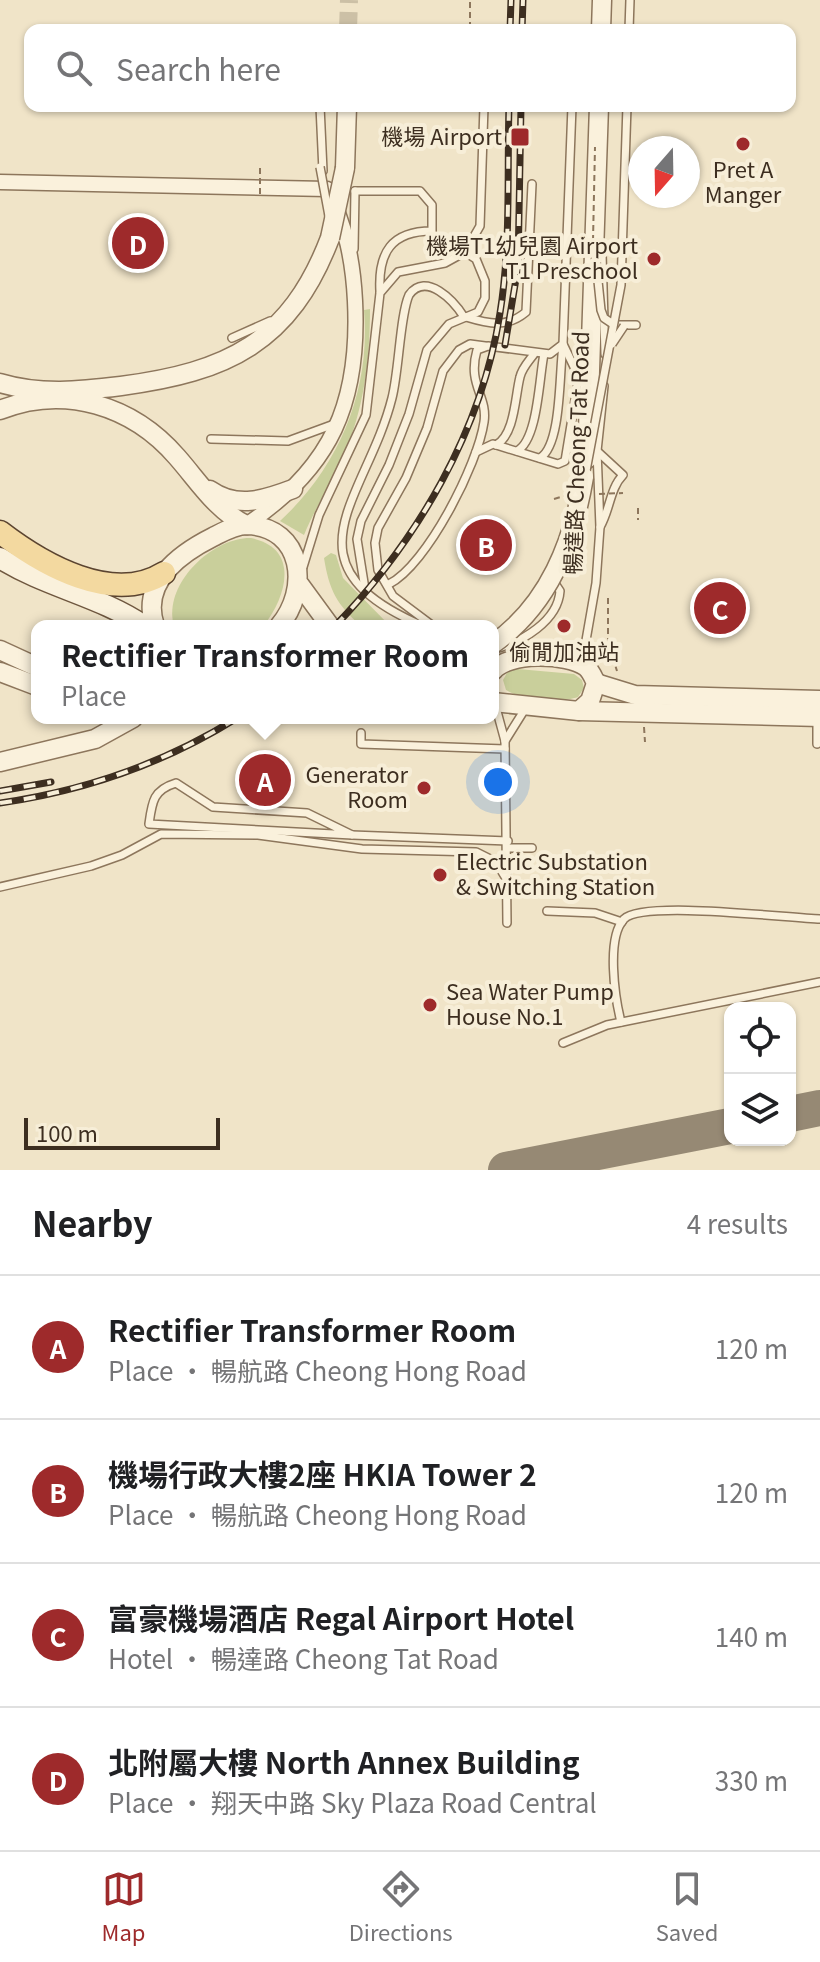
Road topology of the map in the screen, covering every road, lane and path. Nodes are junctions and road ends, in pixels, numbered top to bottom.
1 (470, 0) edge
2 (602, 0) edge
3 (630, 0) edge
4 (470, 24) edge
5 (601, 24) edge
6 (629, 24) edge
7 (318, 112) edge
8 (318, 112) edge
9 (340, 112) edge
10 (347, 112) edge
11 (484, 112) edge
12 (572, 112) edge
13 (599, 112) edge
14 (627, 112) edge
15 (595, 147) dead end
16 (260, 168) dead end
17 (0, 182) edge
18 (532, 184) dead end
19 (327, 189) junction
20 (355, 191) junction
21 (260, 196) dead end
22 (330, 238) junction
23 (600, 244) junction
24 (465, 252) junction
25 (354, 269) junction
26 (380, 293) junction
27 (355, 303) junction
28 (296, 304) junction
29 (378, 305) junction
30 (464, 317) junction
31 (613, 324) junction
32 (636, 325) dead end
33 (624, 326) junction
34 (232, 338) dead end
35 (563, 344) junction
36 (488, 346) junction
37 (609, 353) junction
38 (534, 354) junction
39 (544, 354) junction
40 (0, 383) edge
41 (4, 408) edge
42 (337, 423) junction
43 (211, 439) dead end
44 (496, 445) junction
45 (517, 451) junction
46 (597, 451) junction
47 (476, 452) junction
48 (540, 458) junction
49 (584, 477) junction
50 (201, 484) junction
51 (293, 489) junction
52 (638, 508) dead end
53 (638, 520) dead end
54 (246, 525) junction
55 (600, 527) junction
56 (0, 532) edge
57 (0, 558) edge
58 (164, 573) junction
59 (300, 581) junction
60 (389, 584) junction
61 (365, 589) junction
62 (608, 598) dead end
63 (133, 620) edge
64 (153, 620) edge
65 (284, 620) edge
66 (326, 620) edge
67 (414, 620) edge
68 (425, 620) edge
69 (499, 631) edge
70 (499, 641) edge
71 (499, 647) edge
72 (0, 650) edge
73 (31, 664) edge
74 (499, 666) edge
75 (0, 672) edge
76 (593, 676) junction
77 (621, 677) dead end
78 (31, 684) edge
79 (499, 703) edge
80 (526, 707) junction
81 (579, 711) junction
82 (819, 711) edge
83 (499, 722) edge
84 (121, 724) edge
85 (644, 726) dead end
86 (361, 733) dead end
87 (645, 742) dead end
88 (817, 744) dead end
89 (505, 745) junction
90 (0, 762) edge
91 (352, 835) junction
92 (508, 844) junction
93 (532, 848) dead end
94 (507, 880) junction
95 (0, 887) edge
96 (547, 911) dead end
97 (820, 919) edge
98 (622, 922) junction
99 (507, 923) dead end
100 (820, 982) edge
101 (621, 1022) junction
102 (563, 1043) dead end

1 - 4 path
2 - 5 street
3 - 6 lane
7 - 19 lane
8 - 22 lane, bridge
9 - 20 lane
10 - 22 street, bridge
11 - 24 lane
12 - 35 lane
13 - 23 street, bridge
14 - 31 lane, bridge
15 - 23 path, bridge
16 - 21 path, bridge
17 - 19 street
18 - 30 lane
19 - 25 street
20 - 25 lane
20 - 26 lane
22 - 28 street
23 - 31 lane, bridge
23 - 46 lane, 暢達路 Cheong Tat Road
23 - 49 street, bridge
24 - 26 lane
24 - 30 lane
25 - 27 street
26 - 29 lane
27 - 29 lane
27 - 42 street
28 - 34 lane
28 - 40 street
29 - 59 lane
30 - 61 lane
30 - 61 lane
31 - 33 lane, bridge
31 - 37 lane, bridge
32 - 33 lane
33 - 37 lane, bridge
35 - 39 lane
35 - 48 lane
35 - 48 lane
36 - 38 lane
36 - 47 lane
36 - 60 lane
37 - 49 lane, bridge
38 - 39 lane
38 - 44 lane
39 - 45 lane
41 - 50 street
42 - 43 lane
42 - 51 street
44 - 45 lane
44 - 47 lane
45 - 48 lane
46 - 55 lane, 暢達路 Cheong Tat Road
46 - 55 lane
47 - 60 lane
49 - 70 street, bridge
50 - 51 street
50 - 54 street
51 - 54 street
52 - 53 path
54 - 58 street
54 - 59 street
55 - 76 lane, 暢達路 Cheong Tat Road
56 - 58 main road
57 - 63 main road
58 - 64 street
59 - 65 street
59 - 66 street
60 - 68 lane
61 - 67 lane
62 - 77 path, 暢達路 Cheong Tat Road
69 - 71 lane
72 - 73 street
74 - 76 street
75 - 78 street
76 - 81 street
76 - 82 street
79 - 80 street
80 - 81 street
80 - 89 lane
81 - 82 street
82 - 88 lane
83 - 89 lane
84 - 90 street
85 - 87 path
86 - 89 lane
89 - 92 lane
91 - 91 lane
91 - 92 lane
92 - 93 lane
92 - 94 lane
94 - 95 lane
94 - 99 lane
96 - 98 lane
97 - 98 lane
98 - 101 lane
100 - 101 lane
101 - 102 lane

